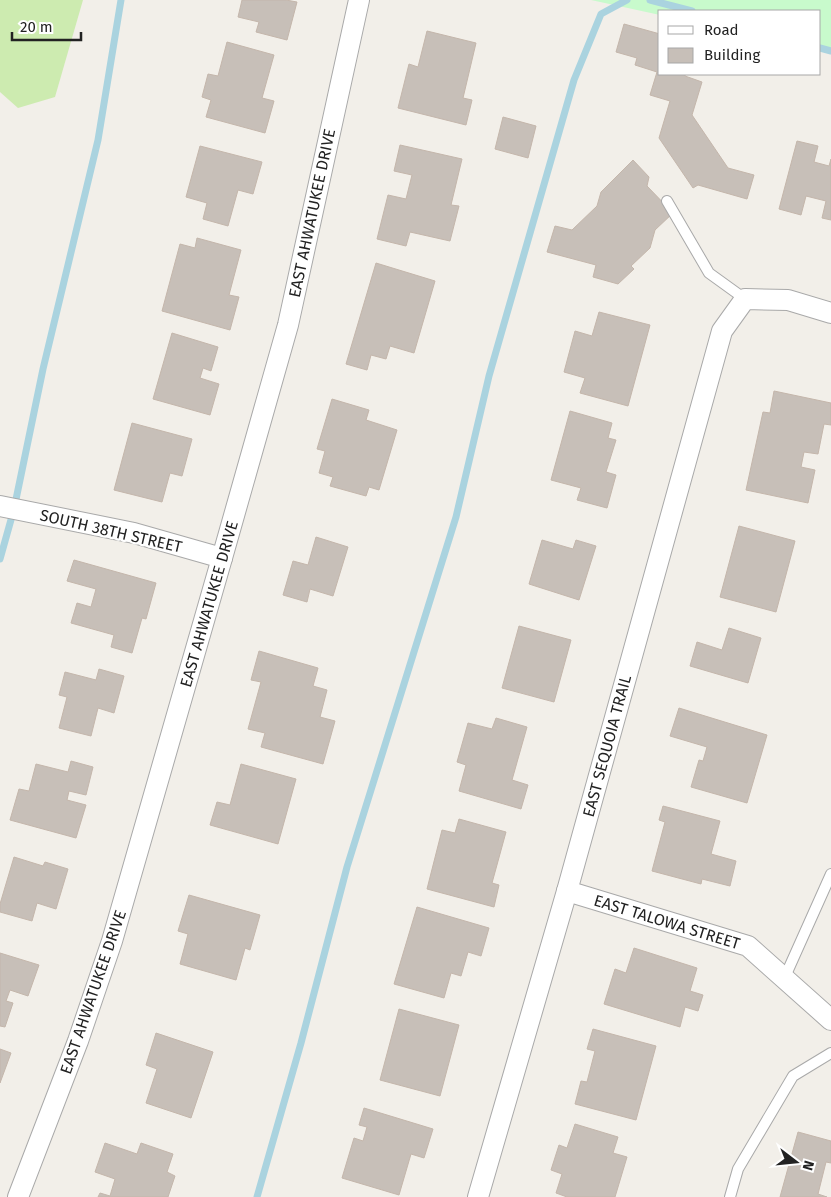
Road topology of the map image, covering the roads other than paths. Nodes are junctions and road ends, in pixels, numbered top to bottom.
1 (358, 0) edge
2 (667, 201) dead end
3 (745, 299) junction
4 (831, 313) edge
5 (0, 506) edge
6 (222, 558) junction
7 (831, 874) edge
8 (566, 891) junction
9 (784, 979) junction
10 (831, 1020) edge
11 (831, 1053) edge
12 (18, 1197) edge
13 (478, 1197) edge
14 (730, 1197) edge

1 - 6 street, EAST AHWATUKEE DRIVE
2 - 3 lane
3 - 4 street
3 - 8 street, EAST SEQUOIA TRAIL
5 - 6 street, SOUTH 38TH STREET
6 - 12 street, EAST AHWATUKEE DRIVE
7 - 9 lane
8 - 9 street, EAST TALOWA STREET
8 - 13 street, EAST SEQUOIA TRAIL
9 - 10 street, EAST TALOWA STREET
11 - 14 lane

